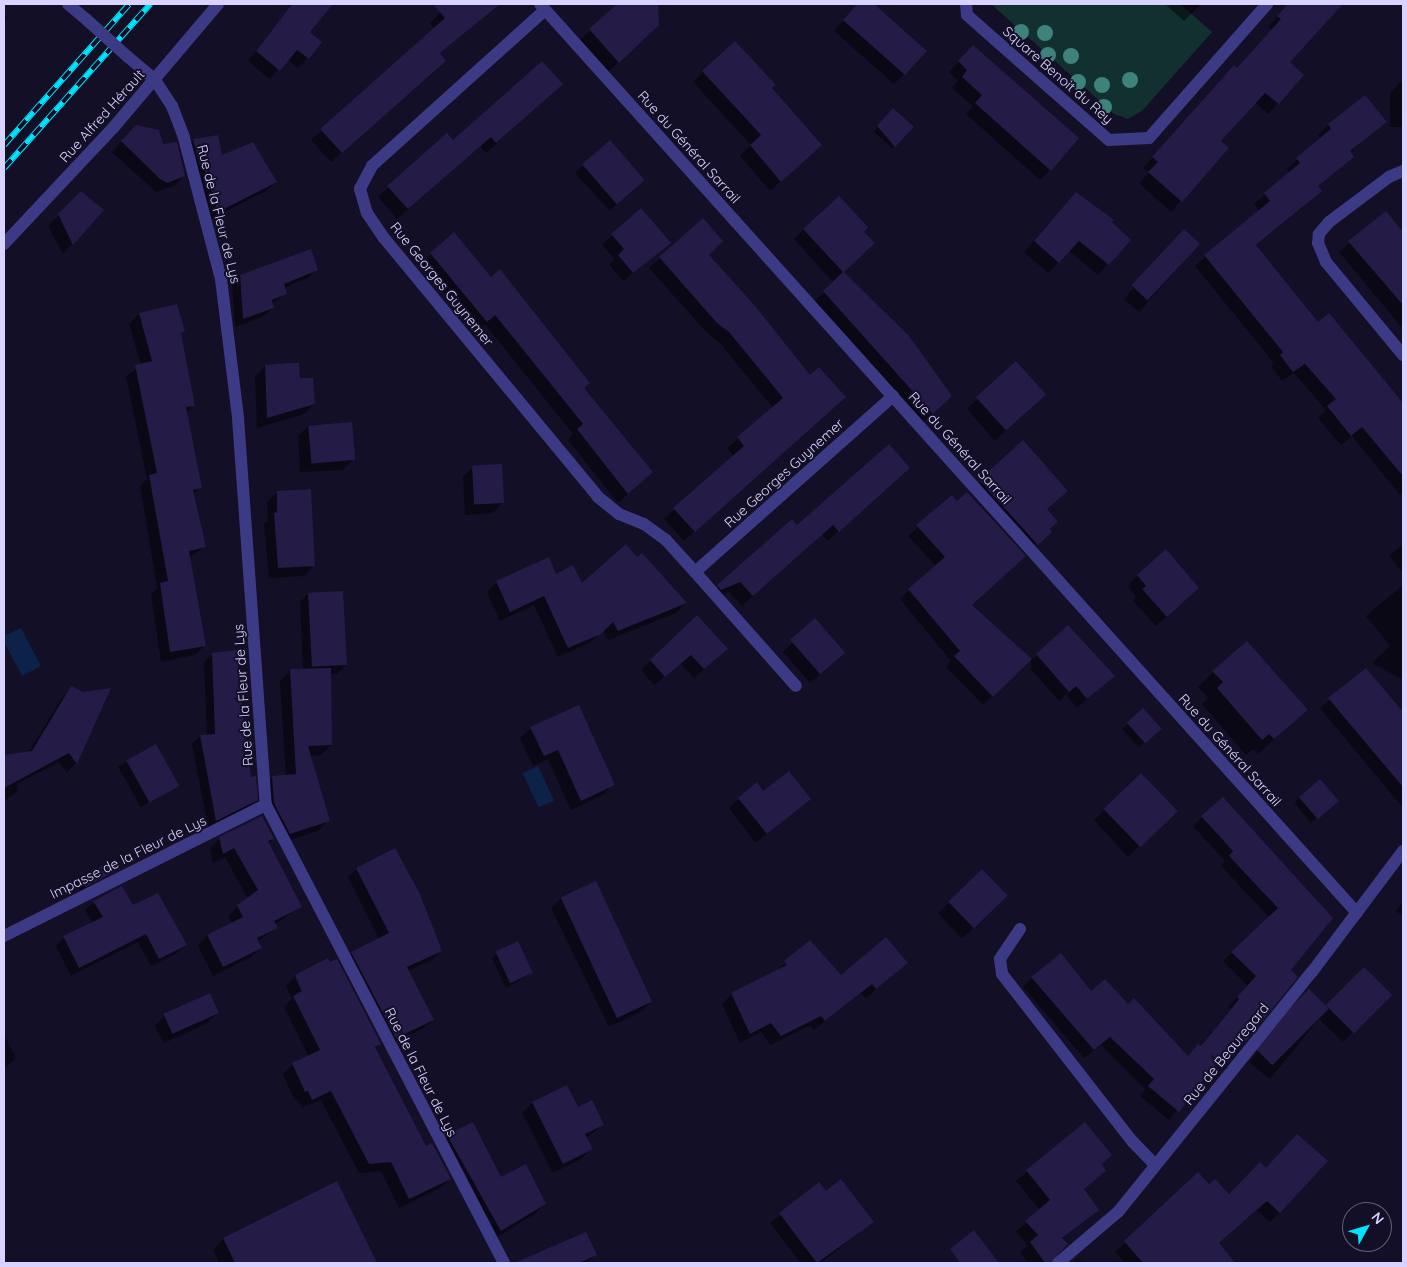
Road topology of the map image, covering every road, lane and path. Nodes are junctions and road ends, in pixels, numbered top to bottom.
1 (68, 4) edge
2 (218, 4) edge
3 (966, 4) edge
4 (1267, 4) edge
5 (543, 7) edge
6 (155, 80) junction
7 (1403, 171) edge
8 (4, 244) edge
9 (1403, 355) edge
10 (893, 396) junction
11 (695, 572) junction
12 (796, 686) dead end
13 (266, 805) junction
14 (1403, 851) edge
15 (1357, 913) junction
16 (1020, 929) dead end
17 (4, 936) edge
18 (1156, 1165) junction
19 (504, 1263) edge
20 (1058, 1263) edge

1 - 6 street, Rue de la Fleur de Lys, bridge
2 - 6 street, Rue Alfred Hérault
3 - 4 street, Square Benoit du Rey
5 - 10 street, Rue du Général Sarrail
5 - 11 street, Rue Georges Guynemer
6 - 8 street, Rue Alfred Hérault
6 - 13 street, Rue de la Fleur de Lys
7 - 9 street
10 - 11 street, Rue Georges Guynemer
10 - 15 street, Rue du Général Sarrail
11 - 12 street, Rue Georges Guynemer
13 - 17 street, Impasse de la Fleur de Lys
13 - 19 street, Rue de la Fleur de Lys
14 - 15 street, Rue de Beauregard
15 - 18 street, Rue de Beauregard
16 - 18 street
18 - 20 street, Rue de Beauregard

